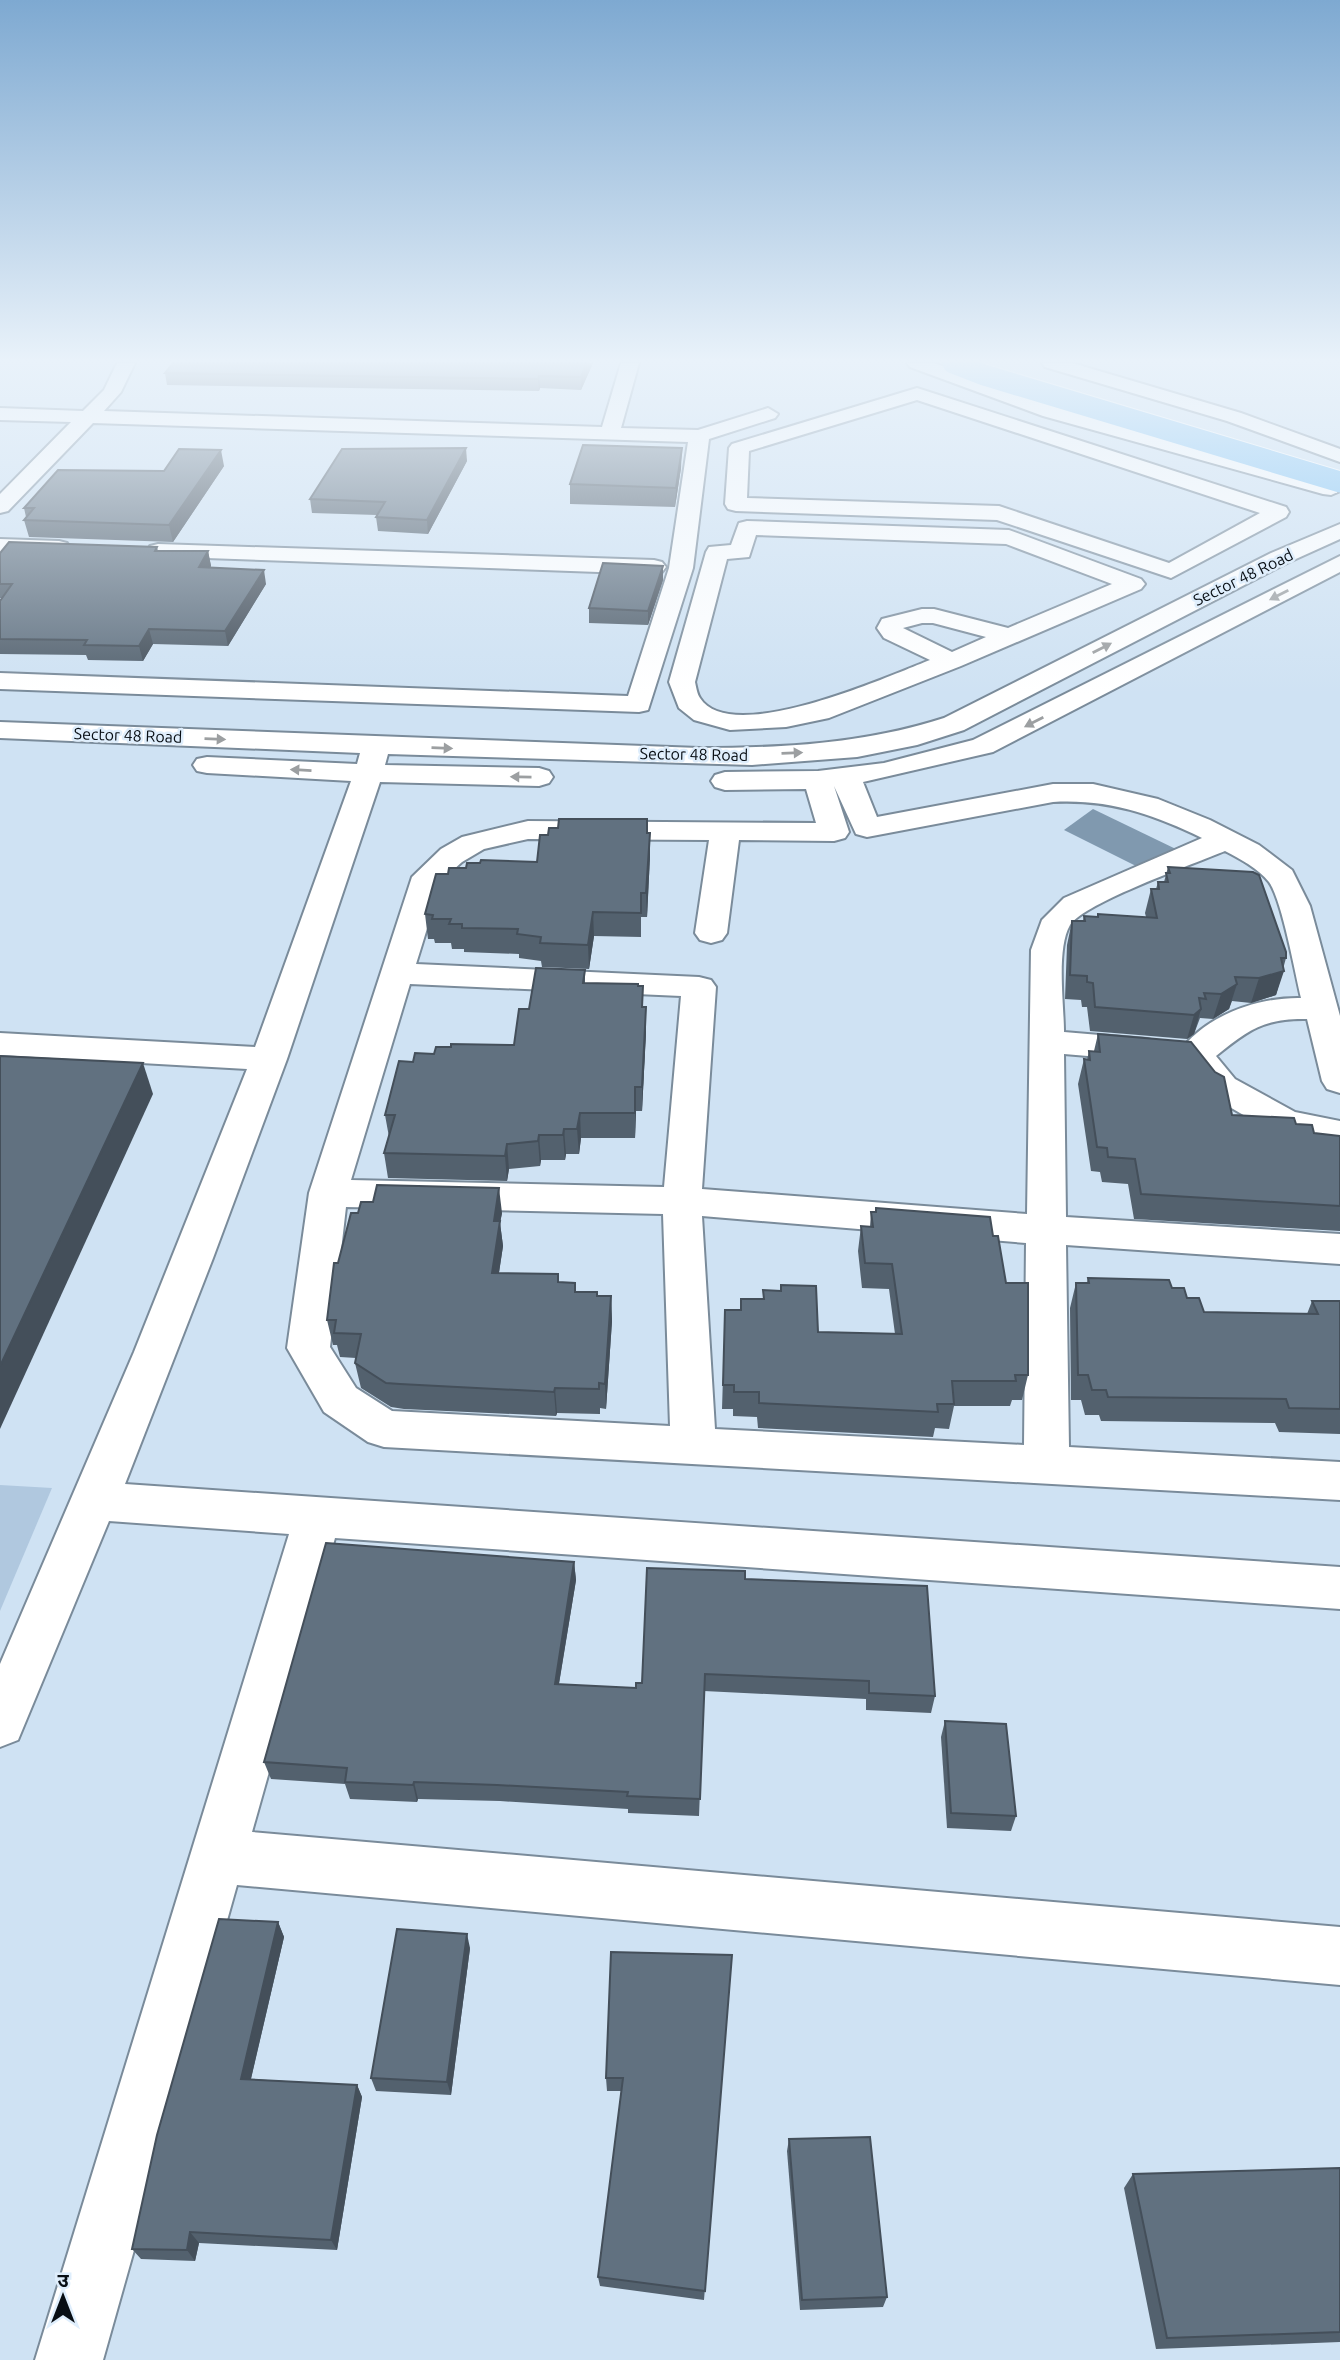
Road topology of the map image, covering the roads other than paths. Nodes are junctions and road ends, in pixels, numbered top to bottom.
1 (32, 473) edge
2 (690, 473) edge
3 (738, 473) edge
4 (1159, 473) edge
5 (1274, 473) edge
6 (1310, 473) edge
7 (1340, 482) edge
8 (1340, 491) edge
9 (0, 506) edge
10 (1340, 531) edge
11 (1223, 541) junction
12 (0, 546) edge
13 (83, 549) edge
14 (139, 551) edge
15 (1279, 558) junction
16 (1340, 564) edge
17 (681, 568) junction
18 (1009, 636) junction
19 (976, 651) junction
20 (952, 661) junction
21 (1041, 679) junction
22 (0, 681) edge
23 (1082, 697) junction
24 (0, 730) edge
25 (0, 755) edge
26 (373, 759) junction
27 (563, 778) dead end
28 (590, 778) dead end
29 (832, 778) junction
30 (725, 831) junction
31 (1226, 839) junction
32 (711, 933) dead end
33 (397, 973) junction
34 (1321, 1009) junction
35 (1048, 1042) junction
36 (0, 1044) edge
37 (1196, 1054) junction
38 (269, 1059) junction
39 (1340, 1081) edge
40 (1340, 1134) edge
41 (328, 1193) junction
42 (682, 1201) junction
43 (1048, 1230) junction
44 (1340, 1248) edge
45 (693, 1447) junction
46 (1046, 1466) junction
47 (1340, 1481) edge
48 (95, 1501) junction
49 (318, 1516) junction
50 (1340, 1588) edge
51 (0, 1723) edge
52 (217, 1856) junction
53 (1340, 1956) edge
54 (73, 2360) edge

1 - 9 street
2 - 17 street
3 - 11 street
4 - 11 street
5 - 8 street
6 - 7 main road, bridge
10 - 15 street, Sector 48 Road
11 - 15 street
12 - 13 street
14 - 17 street
21 -> 15 street, Sector 48 Road
16 -> 23 street, Sector 48 Road
17 - 22 street
18 - 19 street
18 - 20 street
18 - 20 street
19 - 20 street
19 - 21 street
21 - 23 street
26 -> 21 street, Sector 48 Road
23 -> 29 street, Sector 48 Road
24 -> 26 street, Sector 48 Road
26 -> 25 street, Sector 48 Road
27 -> 26 street, Sector 48 Road
26 - 38 street
28 - 29 street, Sector 48 Road
29 - 30 street
29 - 31 street
30 - 32 street
30 - 33 street
31 - 34 street
31 - 35 street
33 - 41 street
33 - 42 street
34 - 37 street
34 - 39 street
35 - 37 street
35 - 43 street
36 - 38 street
37 - 40 street
38 - 48 street
41 - 42 street
41 - 45 street
42 - 43 street
42 - 45 street
43 - 44 street
43 - 46 street
45 - 46 street
46 - 47 street
48 - 49 street
48 - 51 street
49 - 50 street
49 - 52 street
52 - 53 street
52 - 54 street

